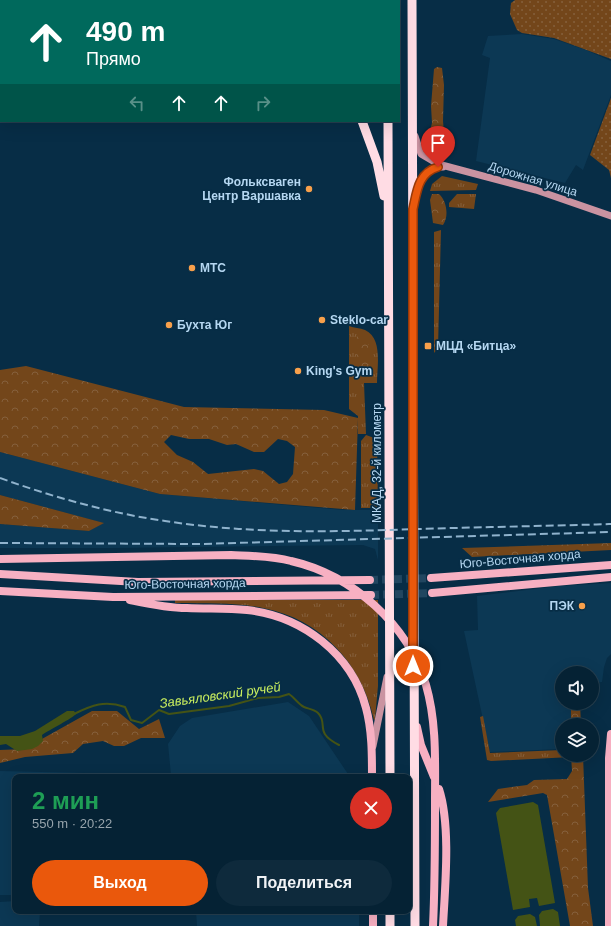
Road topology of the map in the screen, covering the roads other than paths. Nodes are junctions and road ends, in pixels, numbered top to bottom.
1 (412, 0) edge
2 (417, 0) edge
3 (412, 34) junction
4 (362, 122) edge
5 (388, 122) edge
6 (413, 126) junction
7 (448, 167) junction
8 (413, 209) junction
9 (611, 216) edge
10 (389, 241) junction
11 (0, 559) edge
12 (611, 564) edge
13 (0, 574) edge
14 (611, 577) edge
15 (431, 578) tunnel mouth
16 (370, 580) tunnel mouth
17 (0, 591) edge
18 (432, 593) tunnel mouth
19 (371, 595) tunnel mouth
20 (113, 597) junction
21 (390, 661) junction
22 (413, 711) junction
23 (611, 734) edge
24 (372, 751) junction
25 (372, 774) edge
26 (390, 774) edge
27 (373, 914) edge
28 (390, 914) edge
29 (373, 926) edge
30 (390, 926) edge
31 (415, 926) edge
32 (433, 926) edge
33 (443, 926) edge
34 (609, 926) edge

1 - 3 highway
2 - 3 highway
3 - 6 highway
4 - 10 highway
5 - 10 highway, МКАД, 32-й километр
6 - 7 main road, Дорожная улица
6 - 8 highway
7 - 8 main road
7 - 9 main road, Дорожная улица
8 - 22 highway
10 - 21 highway, МКАД, 32-й километр
11 - 32 main road
12 - 15 main road, Юго-Восточная хорда
13 - 16 main road, Юго-Восточная хорда
14 - 18 main road, Юго-Восточная хорда
17 - 20 main road, Юго-Восточная хорда
19 - 20 main road, Юго-Восточная хорда
20 - 24 main road
21 - 24 main road
21 - 26 highway, МКАД, 32-й километр
22 - 31 highway
22 - 33 main road
23 - 34 main road
24 - 25 main road
27 - 29 main road
28 - 30 highway

